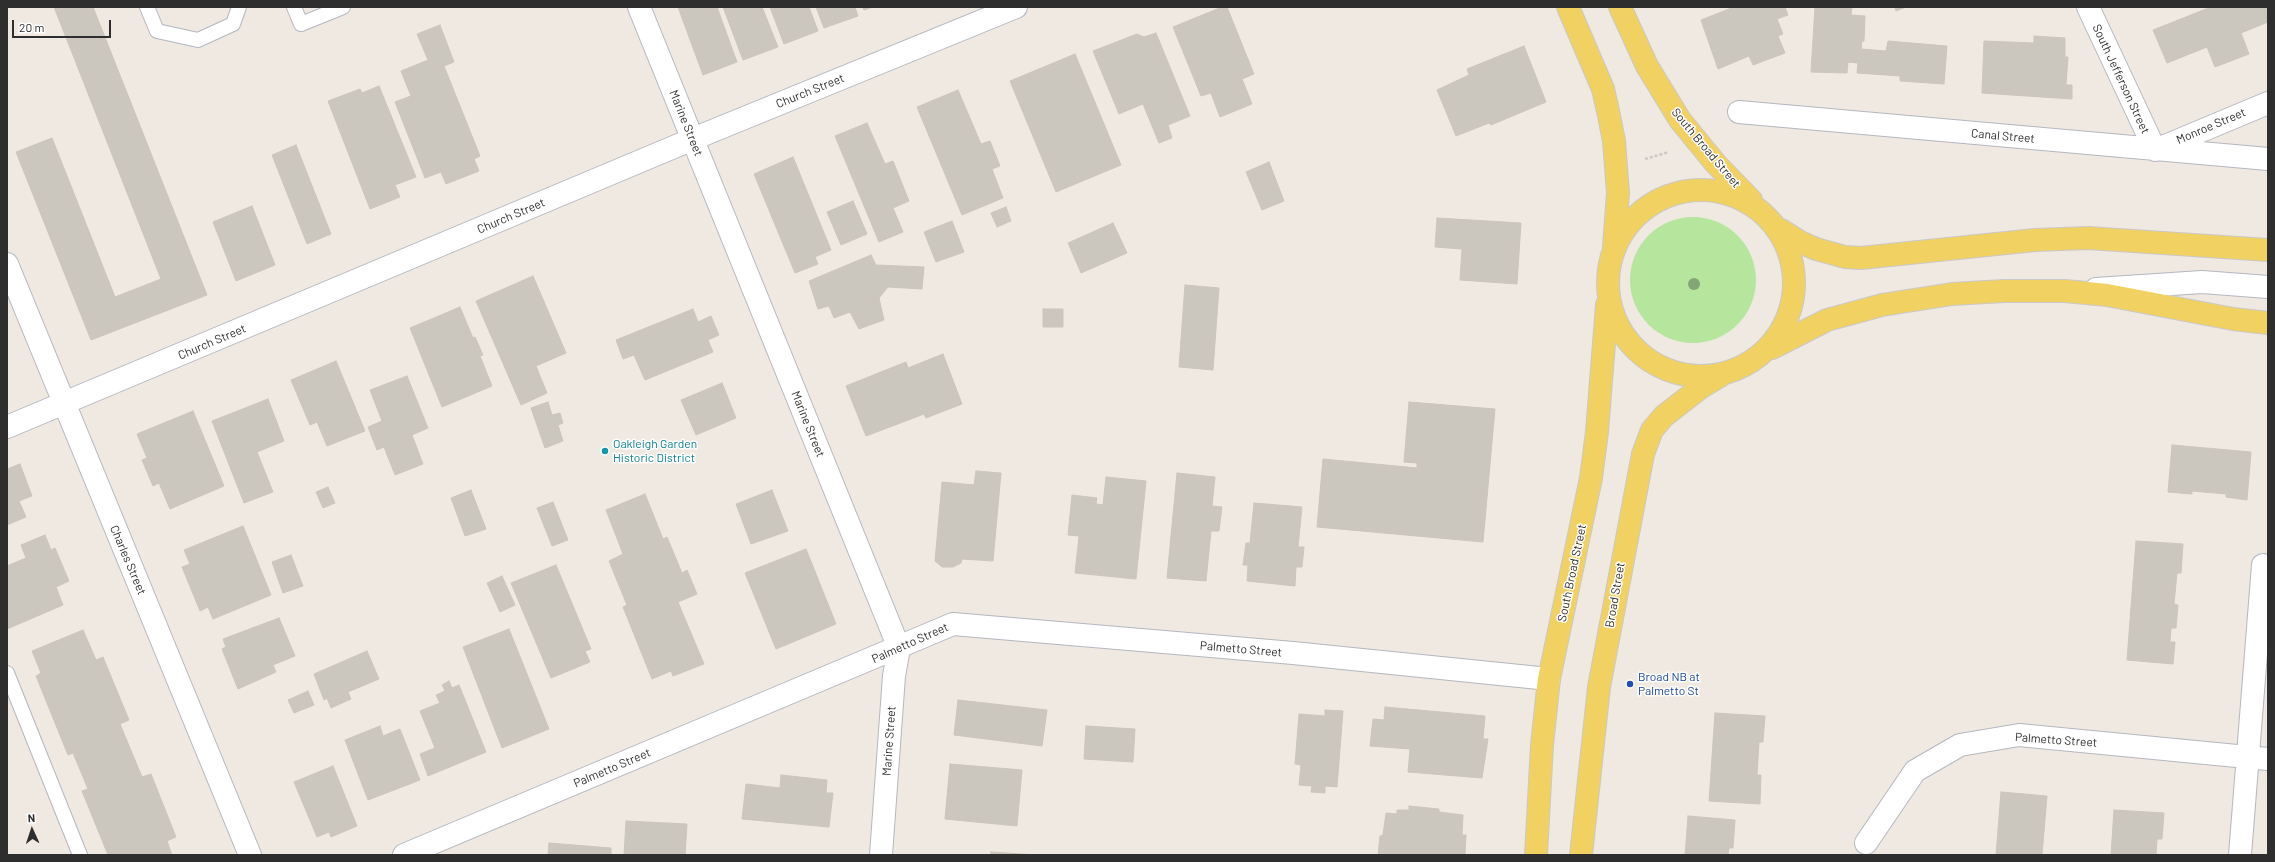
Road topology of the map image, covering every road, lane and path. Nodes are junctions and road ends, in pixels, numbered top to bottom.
1 (147, 7) edge
2 (239, 7) edge
3 (294, 7) edge
4 (343, 7) edge
5 (639, 7) edge
6 (1016, 7) edge
7 (1568, 7) edge
8 (1620, 7) edge
9 (2088, 7) edge
10 (2268, 103) edge
11 (1738, 112) dead end
12 (693, 139) junction
13 (1673, 150) dead end
14 (2155, 150) junction
15 (1639, 160) dead end
16 (2268, 160) edge
17 (1751, 200) junction
18 (1781, 230) junction
19 (2268, 250) edge
20 (1613, 253) junction
21 (7, 264) edge
22 (2268, 288) edge
23 (2065, 291) junction
24 (1608, 292) junction
25 (2268, 323) edge
26 (1763, 353) junction
27 (1725, 374) junction
28 (64, 405) junction
29 (7, 427) edge
30 (2263, 565) dead end
31 (899, 648) junction
32 (7, 673) edge
33 (1549, 680) junction
34 (2259, 758) edge
35 (1866, 843) dead end
36 (80, 855) edge
37 (250, 855) edge
38 (404, 855) edge
39 (881, 855) edge
40 (1536, 855) edge
41 (1581, 855) edge
42 (2240, 855) edge

1 - 2 lane
3 - 4 lane
5 - 12 street, Marine Street
6 - 12 street, Church Street
7 - 20 main road
8 - 17 main road, South Broad Street
9 - 14 street, South Jefferson Street
10 - 14 street, Monroe Street
11 - 14 street, Canal Street
12 - 28 street, Church Street
12 - 31 street, Marine Street
13 - 15 path
14 - 16 street, Canal Street
17 - 18 main road, South Broad Street
17 - 20 main road
18 - 19 main road
18 - 26 main road
20 - 24 main road
21 - 28 street, Charles Street
22 - 23 street
23 - 25 main road
23 - 26 main road
24 - 27 main road
24 - 33 main road, South Broad Street
26 - 27 main road, Broad Street
27 - 41 main road, Broad Street
28 - 29 street, Church Street
28 - 37 street, Charles Street
30 - 34 street
31 - 33 street, Palmetto Street
31 - 38 street, Palmetto Street
31 - 39 street, Marine Street
32 - 36 lane
33 - 40 main road, South Broad Street
34 - 35 street, Palmetto Street
34 - 42 street

